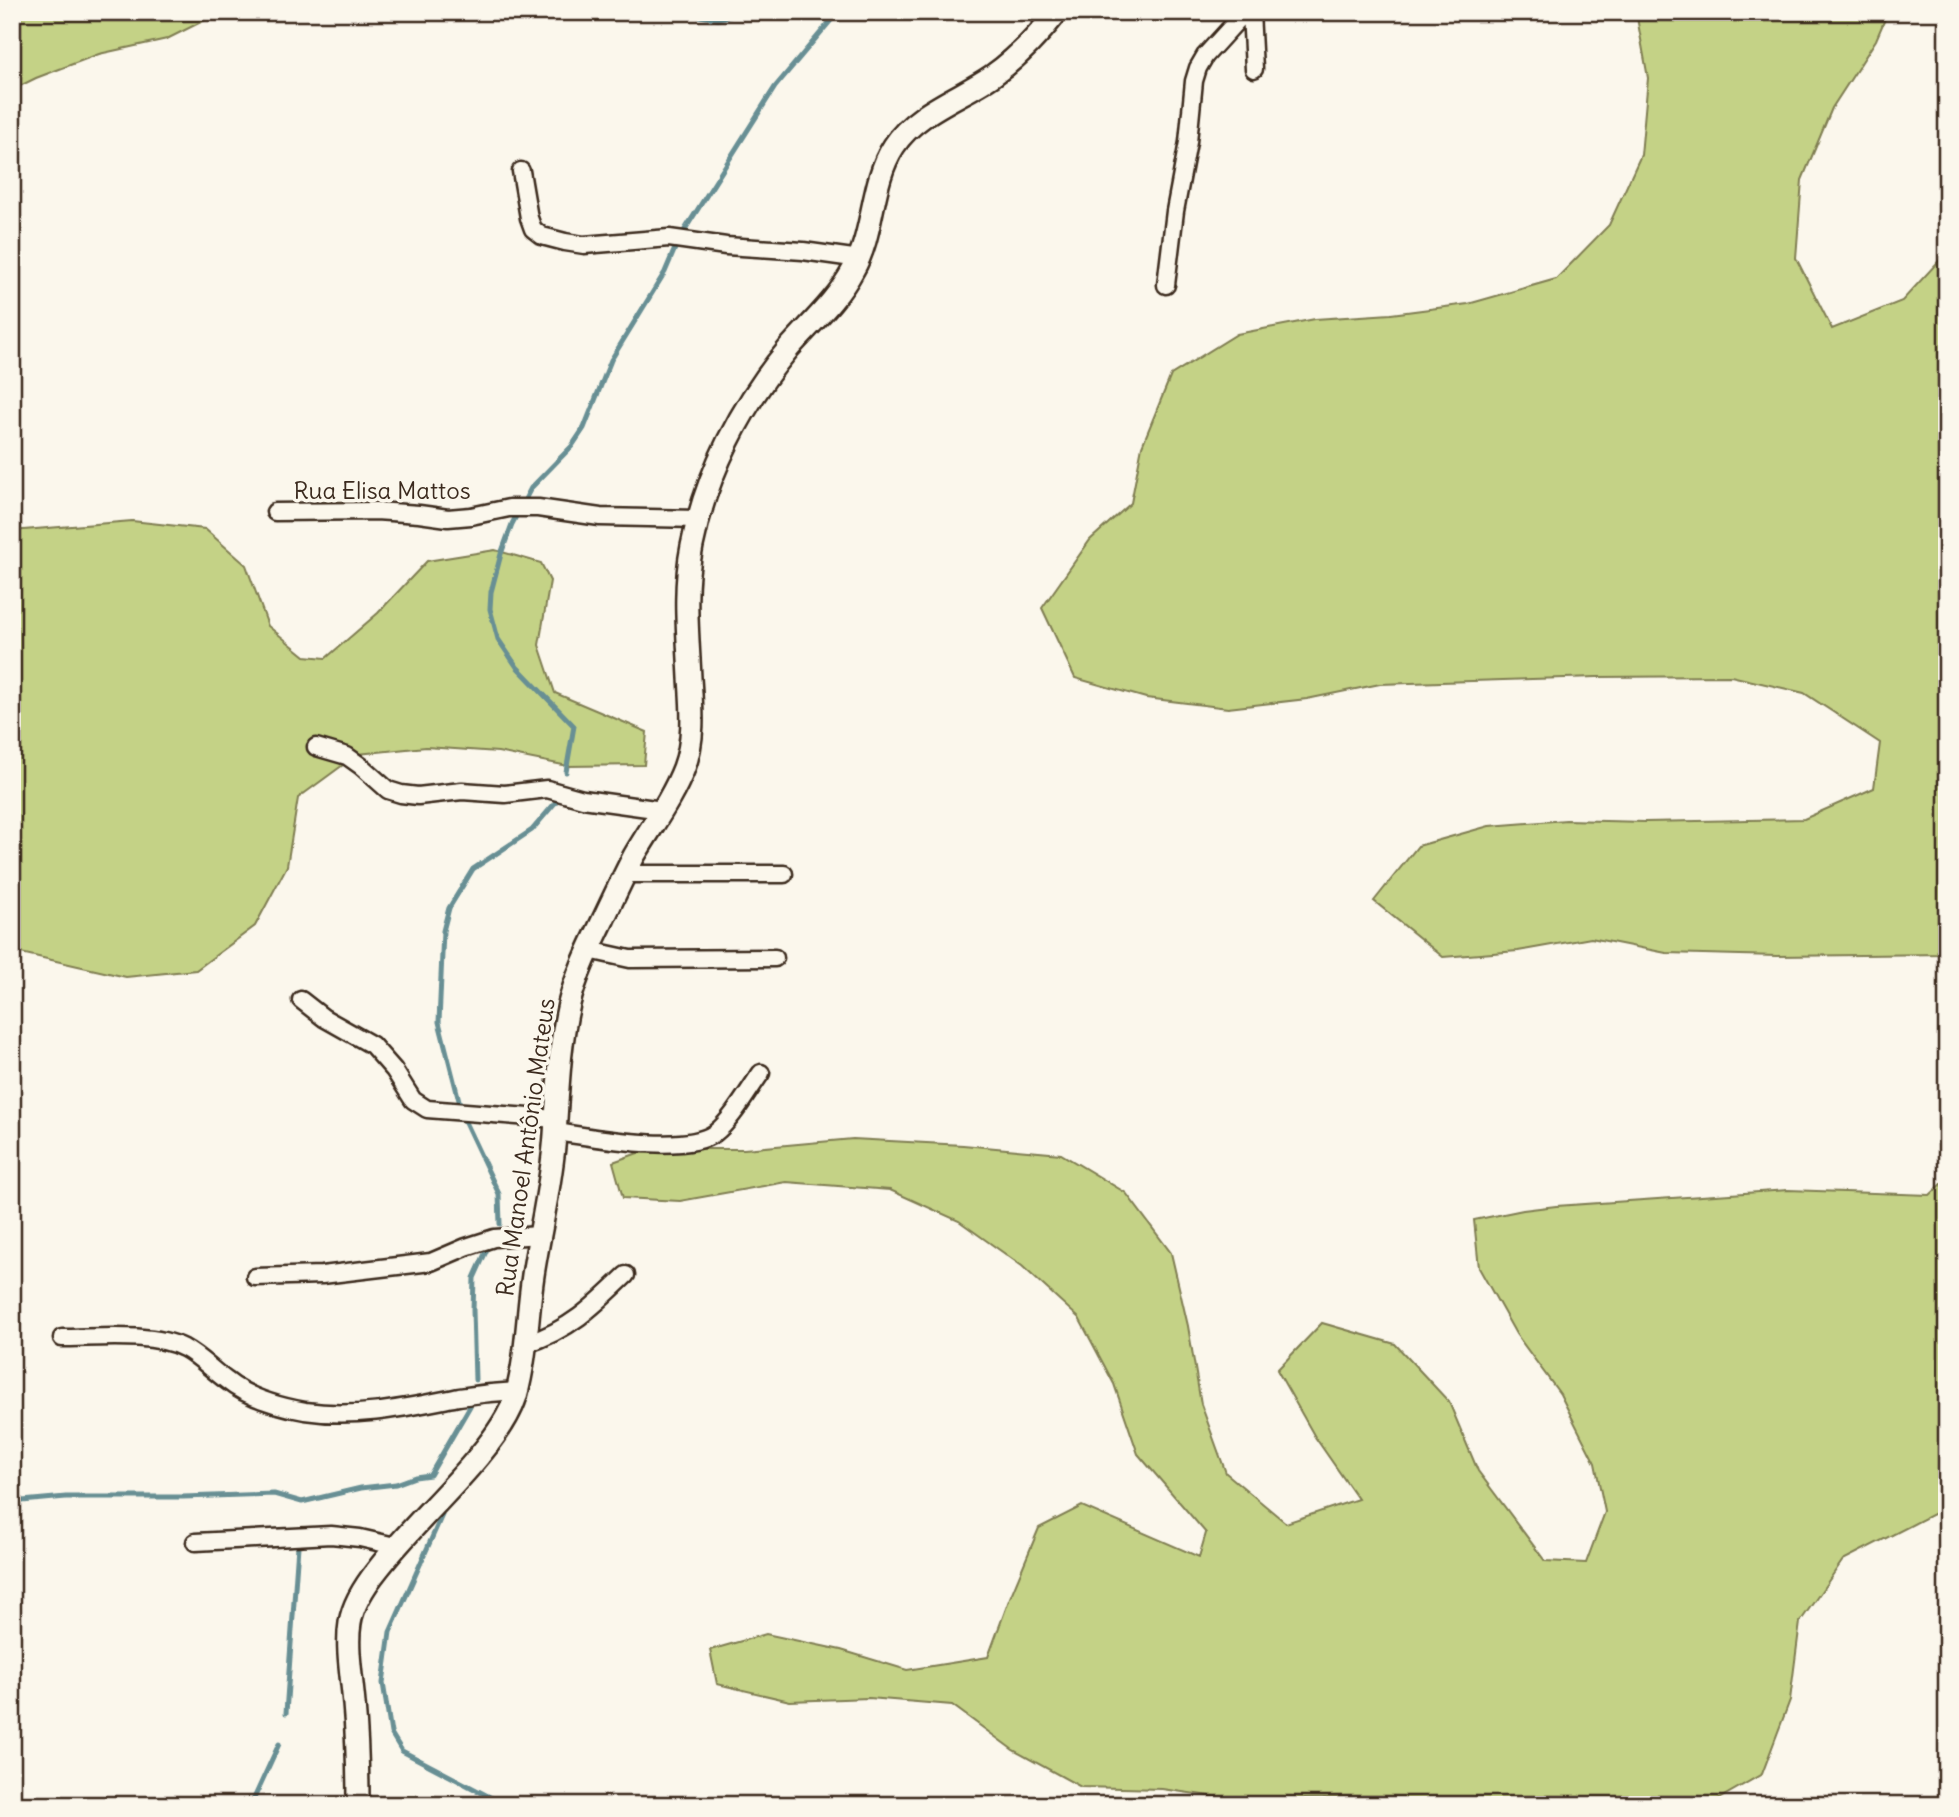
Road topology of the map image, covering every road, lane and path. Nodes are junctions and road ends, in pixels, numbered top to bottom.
1 (1057, 12) edge
2 (1248, 12) edge
3 (1254, 69) dead end
4 (521, 171) dead end
5 (860, 258) junction
6 (1166, 285) dead end
7 (275, 512) dead end
8 (698, 519) junction
9 (316, 747) dead end
10 (662, 810) junction
11 (625, 874) junction
12 (784, 874) dead end
13 (589, 950) junction
14 (775, 958) dead end
15 (301, 1000) dead end
16 (761, 1073) dead end
17 (556, 1126) junction
18 (540, 1235) junction
19 (626, 1275) dead end
20 (255, 1277) dead end
21 (62, 1338) dead end
22 (526, 1344) junction
23 (517, 1391) junction
24 (195, 1542) dead end
25 (395, 1546) junction
26 (358, 1805) edge

1 - 5 street, Rua Manoel Antônio Mateus
2 - 3 street
2 - 6 street
4 - 5 street
5 - 8 street, Rua Manoel Antônio Mateus
7 - 8 street, Rua Elisa Mattos
8 - 10 street, Rua Manoel Antônio Mateus
9 - 10 street
10 - 11 street, Rua Manoel Antônio Mateus
11 - 12 street
11 - 13 street, Rua Manoel Antônio Mateus
13 - 14 street
13 - 17 street, Rua Manoel Antônio Mateus
15 - 17 street
16 - 17 street
17 - 18 street, Rua Manoel Antônio Mateus
18 - 20 street
18 - 22 street, Rua Manoel Antônio Mateus
19 - 22 street
21 - 23 street
22 - 23 street, Rua Manoel Antônio Mateus
23 - 25 street, Rua Manoel Antônio Mateus
24 - 25 street
25 - 26 street, Rua Manoel Antônio Mateus

